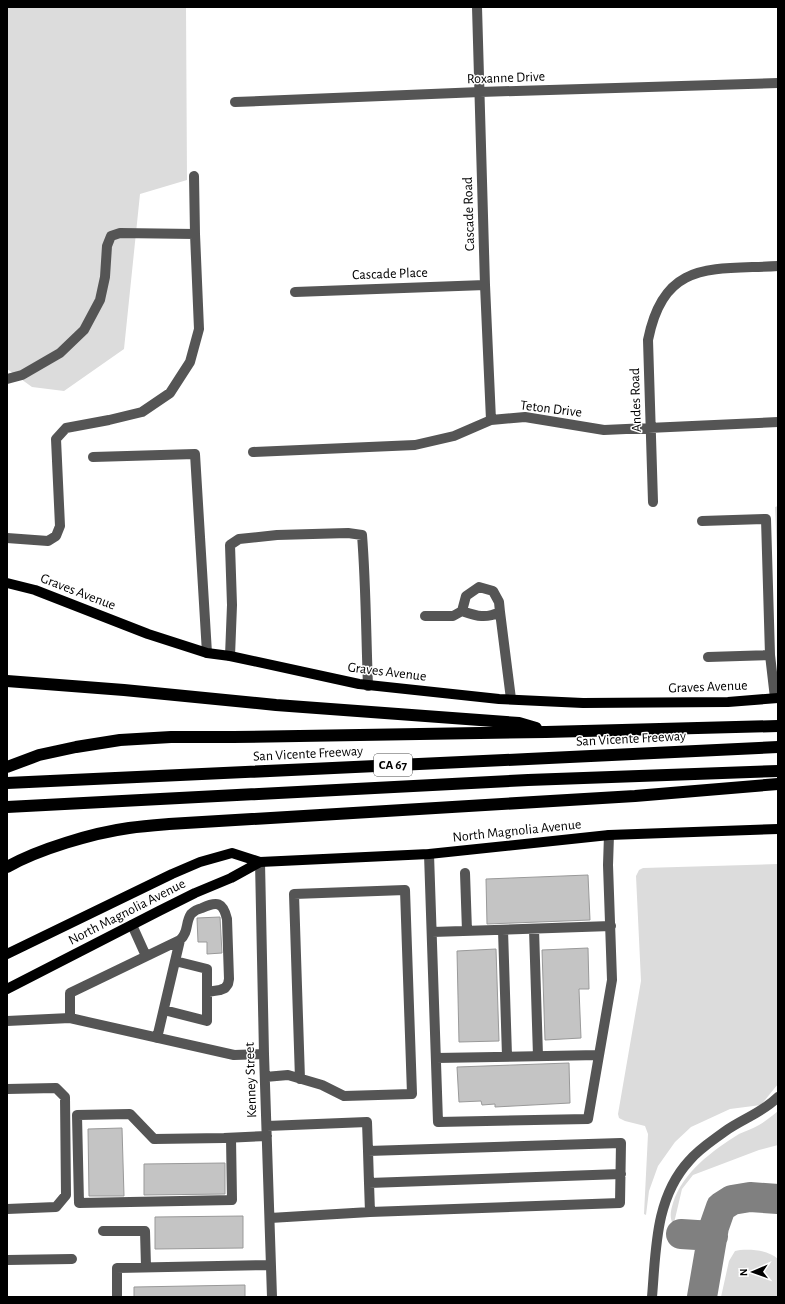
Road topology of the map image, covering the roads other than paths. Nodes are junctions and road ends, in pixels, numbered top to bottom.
1 (477, 7) edge
2 (778, 83) edge
3 (480, 92) junction
4 (235, 102) dead end
5 (194, 176) dead end
6 (195, 234) junction
7 (778, 266) edge
8 (485, 285) junction
9 (295, 292) dead end
10 (7, 379) edge
11 (491, 420) junction
12 (778, 422) edge
13 (651, 429) junction
14 (253, 452) dead end
15 (93, 457) dead end
16 (653, 502) dead end
17 (702, 521) dead end
18 (7, 538) edge
19 (7, 584) edge
20 (462, 611) junction
21 (500, 612) junction
22 (425, 616) dead end
23 (206, 653) junction
24 (770, 655) junction
25 (230, 656) junction
26 (708, 657) dead end
27 (7, 681) edge
28 (368, 686) junction
29 (777, 698) edge
30 (511, 699) junction
31 (778, 726) edge
32 (546, 732) junction
33 (778, 746) edge
34 (7, 767) edge
35 (778, 771) edge
36 (7, 783) edge
37 (778, 784) edge
38 (10, 807) edge
39 (778, 829) edge
40 (609, 835) junction
41 (429, 854) junction
42 (260, 862) junction
43 (7, 867) edge
44 (465, 873) dead end
45 (132, 925) junction
46 (611, 926) junction
47 (534, 929) junction
48 (503, 930) junction
49 (467, 931) junction
50 (432, 932) junction
51 (180, 940) junction
52 (7, 954) edge
53 (146, 956) junction
54 (175, 961) junction
55 (7, 989) edge
56 (207, 992) junction
57 (164, 1010) junction
58 (70, 1018) junction
59 (7, 1021) edge
60 (157, 1038) junction
61 (264, 1054) junction
62 (599, 1055) junction
63 (507, 1056) junction
64 (538, 1056) junction
65 (436, 1058) junction
66 (265, 1077) junction
67 (300, 1079) junction
68 (7, 1089) edge
69 (778, 1097) edge
70 (267, 1131) junction
71 (231, 1138) junction
72 (368, 1151) junction
73 (621, 1174) junction
74 (369, 1183) junction
75 (7, 1209) edge
76 (370, 1212) junction
77 (270, 1218) junction
78 (103, 1232) dead end
79 (72, 1259) dead end
80 (7, 1260) edge
81 (271, 1265) junction
82 (146, 1267) junction
83 (117, 1297) edge
84 (272, 1297) edge
85 (652, 1297) edge

1 - 3 street, Cascade Road
2 - 3 street, Roxanne Drive
3 - 4 street, Roxanne Drive
3 - 8 street, Cascade Road
5 - 6 street
6 - 10 street
6 - 18 street
7 - 13 street, Andes Road
8 - 9 street, Cascade Place
8 - 11 street, Cascade Road
11 - 13 street, Teton Drive
11 - 14 street, Teton Drive
12 - 13 street, Teton Drive
13 - 16 street, Andes Road
15 - 23 street
17 - 24 street
19 - 23 main road, Graves Avenue
20 - 21 street
20 - 21 street
20 - 22 street
21 - 30 street
23 - 25 main road, Graves Avenue
24 - 26 street
24 - 29 street
25 - 28 main road, Graves Avenue
25 - 28 street
27 - 32 highway
28 - 30 main road, Graves Avenue
29 - 30 main road, Graves Avenue
31 - 32 highway
32 - 34 highway
33 - 36 highway, San Vicente Freeway / CA 67
35 - 38 highway, CA 67
37 - 43 highway
39 - 40 main road, North Magnolia Avenue
40 - 41 main road, North Magnolia Avenue
40 - 46 street
41 - 42 main road, North Magnolia Avenue
41 - 50 street
42 - 45 main road, North Magnolia Avenue
42 - 52 main road, North Magnolia Avenue
42 - 61 street, Kenney Street
44 - 49 street
45 - 53 street
45 - 55 main road, North Magnolia Avenue
46 - 47 street
46 - 62 street
47 - 48 street
47 - 64 street
48 - 49 street
48 - 63 street
49 - 50 street
50 - 65 street
51 - 53 street
51 - 54 street
51 - 56 street
53 - 58 street
54 - 56 street
54 - 57 street
56 - 57 street
57 - 60 street
58 - 59 street
58 - 60 street
60 - 61 street
61 - 66 street, Kenney Street
62 - 64 street
62 - 65 street
63 - 64 street
63 - 65 street
66 - 67 street
66 - 70 street, Kenney Street
67 - 67 street
68 - 75 street
69 - 85 street
70 - 71 street
70 - 72 street
70 - 77 street, Kenney Street
71 - 71 street
72 - 73 street
72 - 74 street
73 - 74 street
73 - 76 street
74 - 76 street
76 - 77 street
77 - 81 street, Kenney Street
78 - 82 street
79 - 80 street
81 - 82 street
81 - 84 street, Kenney Street
82 - 83 street

